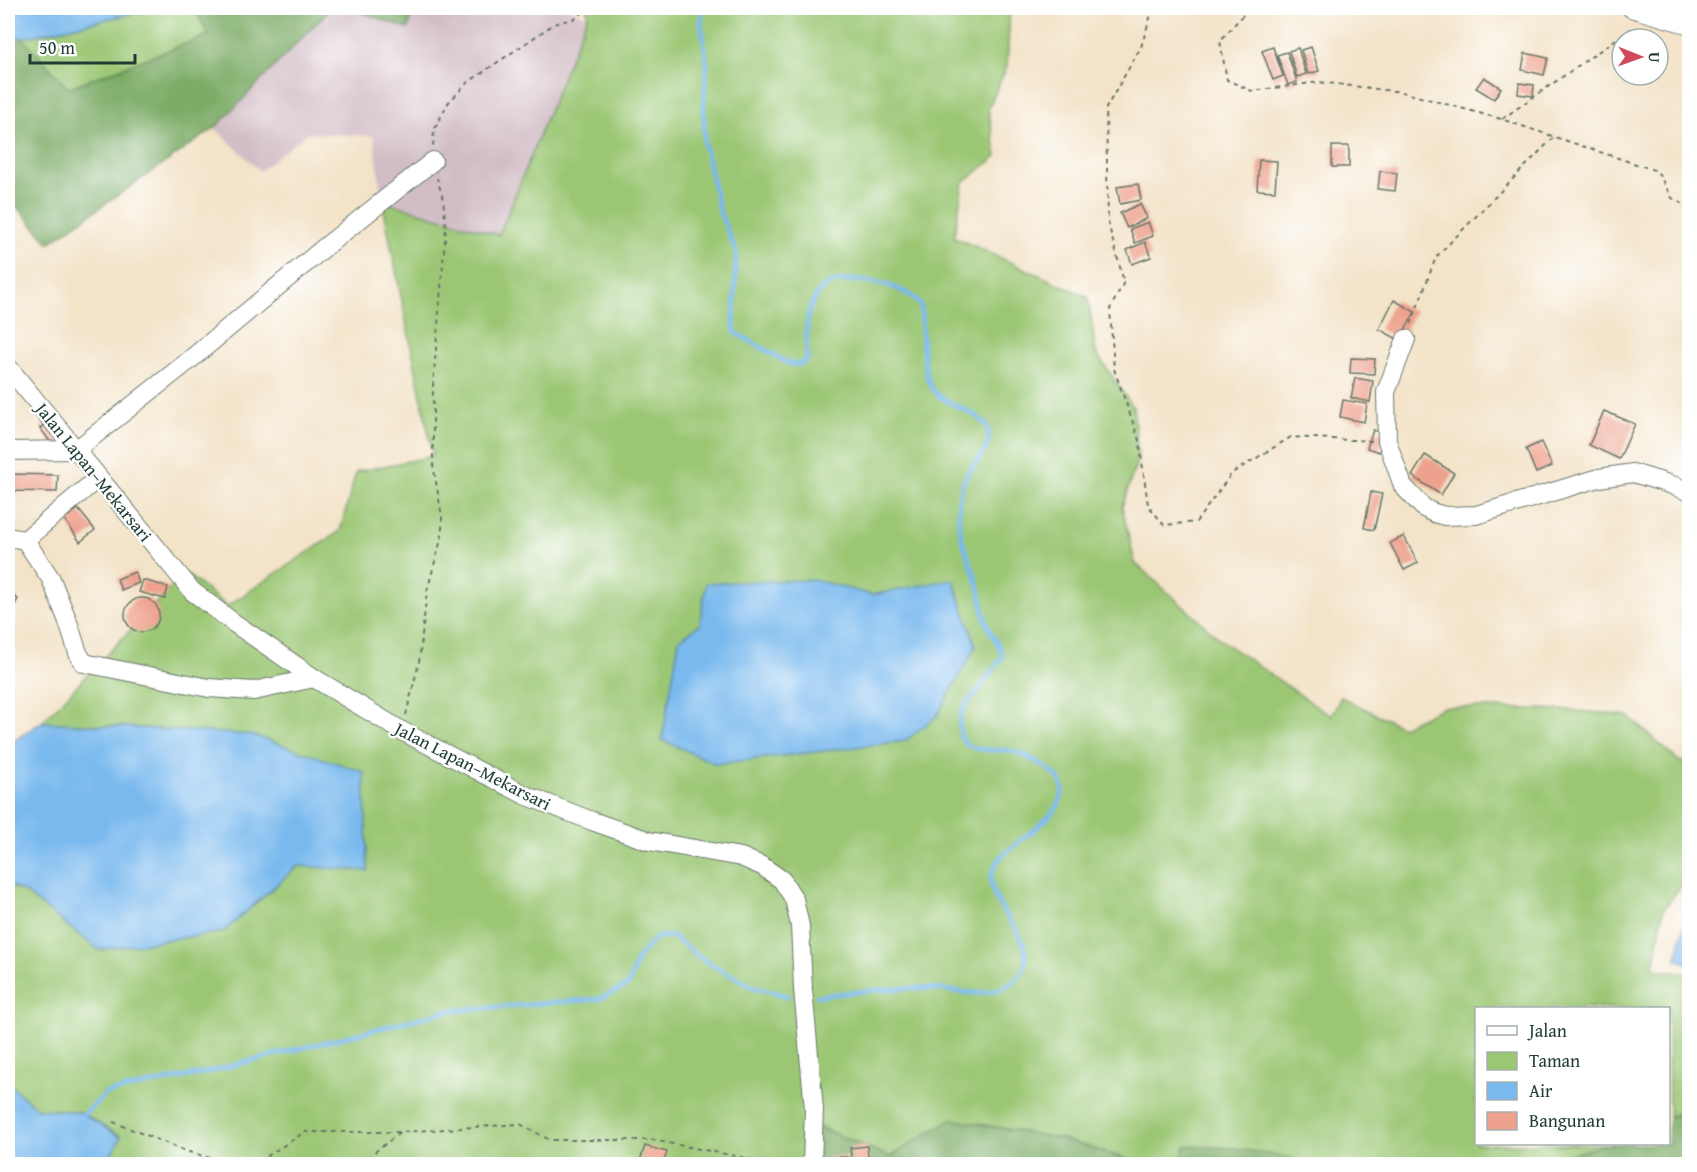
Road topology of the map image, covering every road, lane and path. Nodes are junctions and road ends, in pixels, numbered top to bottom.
1 (585, 8) edge
2 (1153, 8) edge
3 (1249, 8) edge
4 (1631, 8) edge
5 (1652, 14) junction
6 (1689, 25) edge
7 (1501, 119) junction
8 (1554, 137) junction
9 (433, 161) junction
10 (1689, 208) edge
11 (1406, 339) joint
12 (8, 367) edge
13 (1387, 441) junction
14 (76, 450) junction
15 (8, 451) edge
16 (98, 478) junction
17 (1689, 492) edge
18 (16, 538) edge
19 (314, 678) junction
20 (402, 731) junction
21 (113, 1122) dead end
22 (401, 1132) junction
23 (361, 1164) edge
24 (776, 1164) edge
25 (812, 1164) edge

1 - 9 path
2 - 13 path
3 - 7 path
4 - 5 street
5 - 6 street
5 - 7 path
7 - 8 path
8 - 10 path
8 - 11 path
9 - 14 street
9 - 20 path
11 - 13 street
12 - 14 street, Jalan Lapan–Mekarsari
13 - 17 street
14 - 15 street
14 - 16 street, Jalan Lapan–Mekarsari
16 - 18 street
16 - 19 street, Jalan Lapan–Mekarsari
18 - 19 street
19 - 20 street, Jalan Lapan–Mekarsari
20 - 25 street, Jalan Lapan–Mekarsari
21 - 22 path
22 - 23 path
22 - 24 path

